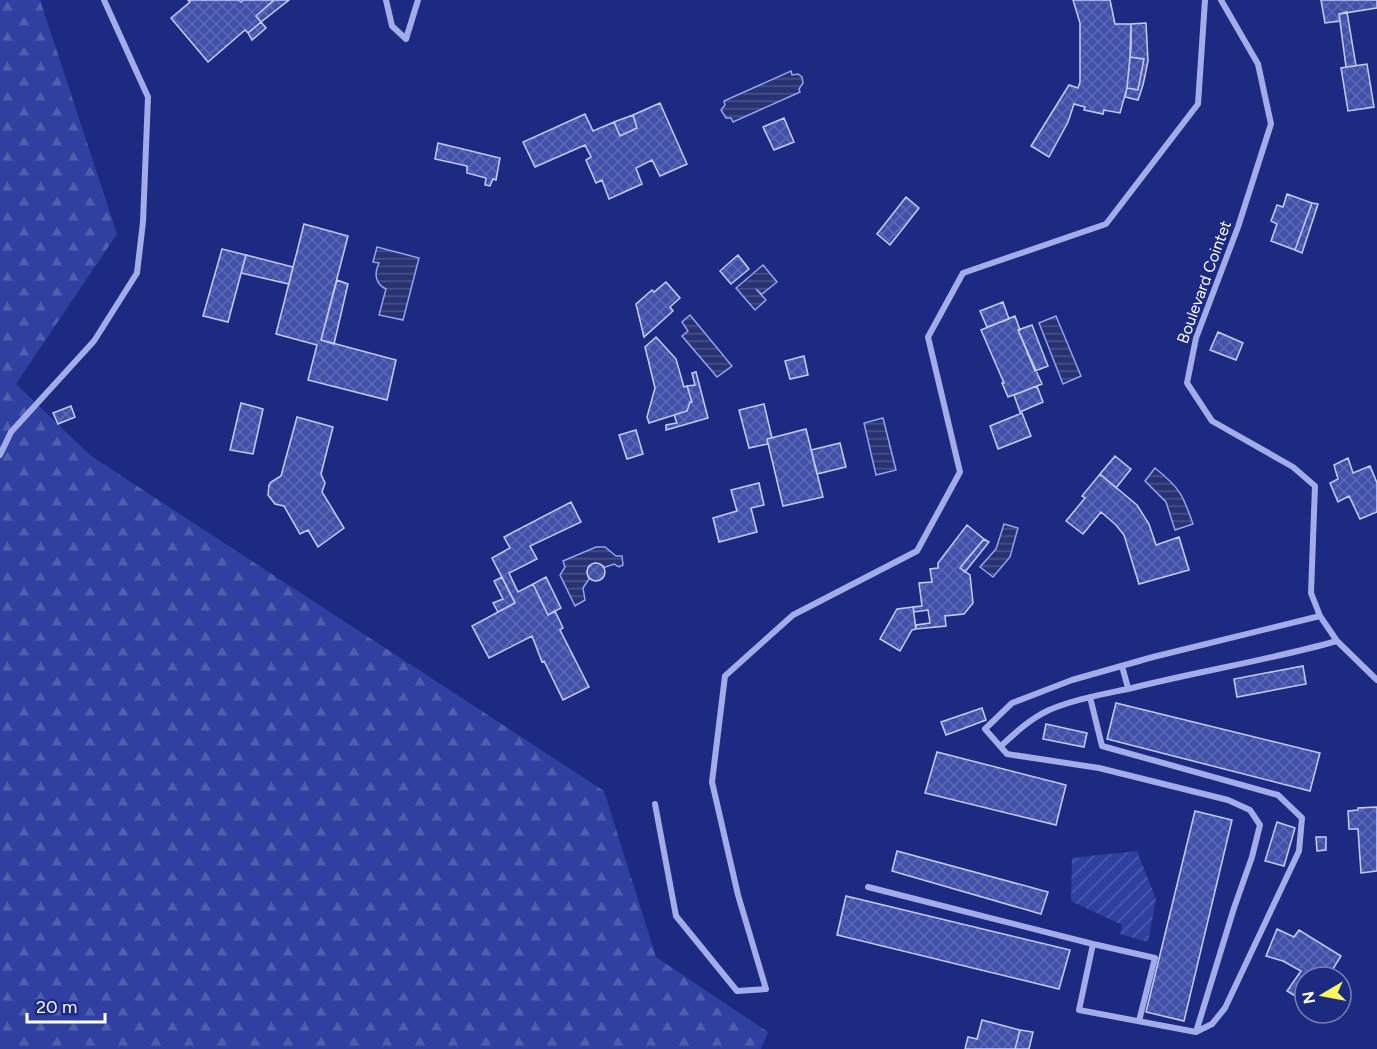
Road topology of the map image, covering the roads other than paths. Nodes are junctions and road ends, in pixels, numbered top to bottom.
1 (104, 0) edge
2 (386, 0) edge
3 (418, 0) edge
4 (1205, 0) edge
5 (1221, 0) edge
6 (0, 454) edge
7 (1320, 616) junction
8 (1337, 641) junction
9 (1122, 666) junction
10 (1377, 680) edge
11 (1128, 688) junction
12 (1090, 698) junction
13 (1002, 746) junction
14 (655, 804) dead end
15 (868, 887) dead end
16 (1093, 944) junction
17 (1139, 1021) junction
18 (1196, 1032) junction

1 - 6 street
2 - 3 street
4 - 14 street
5 - 7 street, Boulevard Cointet
7 - 8 street, Boulevard Cointet
7 - 9 street
8 - 10 street, Boulevard Cointet
8 - 11 street
9 - 11 street
9 - 13 street
11 - 12 street
12 - 13 street
12 - 18 street
13 - 18 street
15 - 16 street
16 - 17 street
16 - 17 street
17 - 18 street

